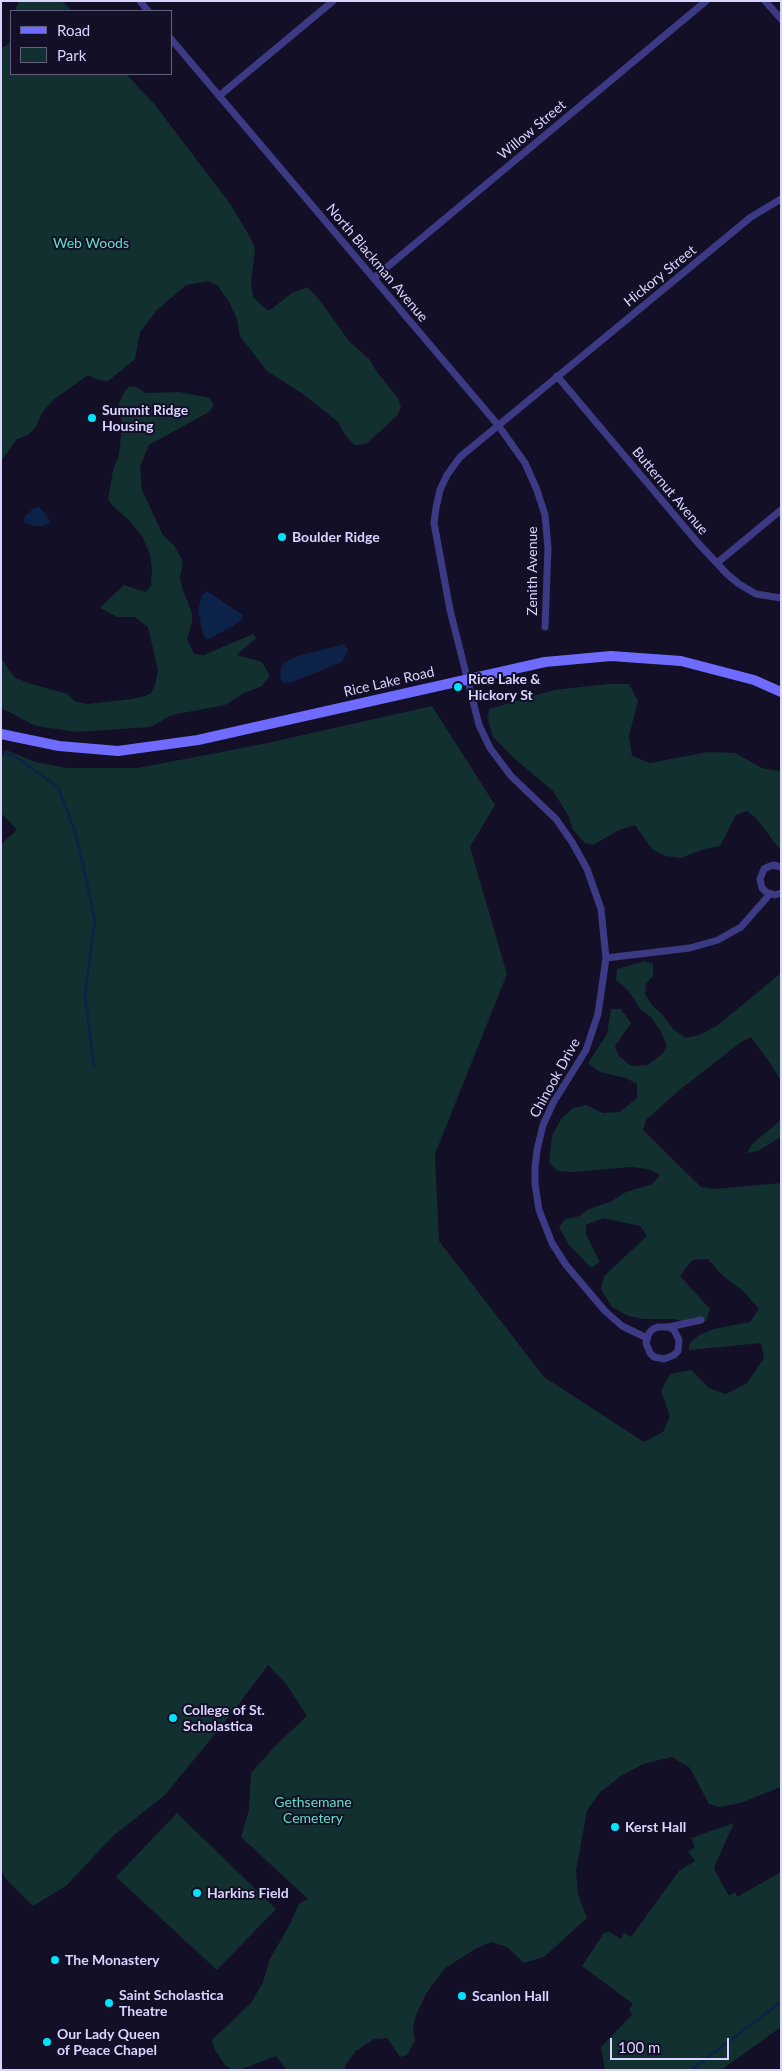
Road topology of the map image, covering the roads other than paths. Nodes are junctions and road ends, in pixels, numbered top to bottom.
1 (333, 1) edge
2 (706, 1) edge
3 (765, 1) edge
4 (781, 19) edge
5 (172, 40) edge
6 (219, 96) junction
7 (781, 199) edge
8 (374, 278) junction
9 (557, 376) junction
10 (498, 425) junction
11 (781, 510) edge
12 (545, 515) joint
13 (717, 563) junction
14 (781, 598) edge
15 (544, 626) dead end
16 (466, 678) junction
17 (781, 692) edge
18 (2, 736) edge
19 (781, 866) edge
20 (781, 893) edge
21 (770, 894) junction
22 (606, 958) junction
23 (701, 1320) dead end
24 (669, 1327) junction
25 (647, 1338) junction

1 - 6 street
2 - 8 street, Willow Street
3 - 4 street
5 - 6 street, North Blackman Avenue
6 - 8 street, North Blackman Avenue
7 - 9 street, Hickory Street
8 - 10 street, North Blackman Avenue
9 - 10 street, Hickory Street
9 - 13 street, Butternut Avenue
10 - 12 street, North Blackman Avenue
10 - 16 street
11 - 13 street
12 - 15 street, Zenith Avenue
13 - 14 street, Butternut Avenue
16 - 17 main road, Rice Lake Road
16 - 18 main road, Rice Lake Road
16 - 22 street, Chinook Drive
19 - 21 street
20 - 21 street
21 - 22 street
22 - 25 street, Chinook Drive
23 - 24 street
24 - 25 street
24 - 25 street

